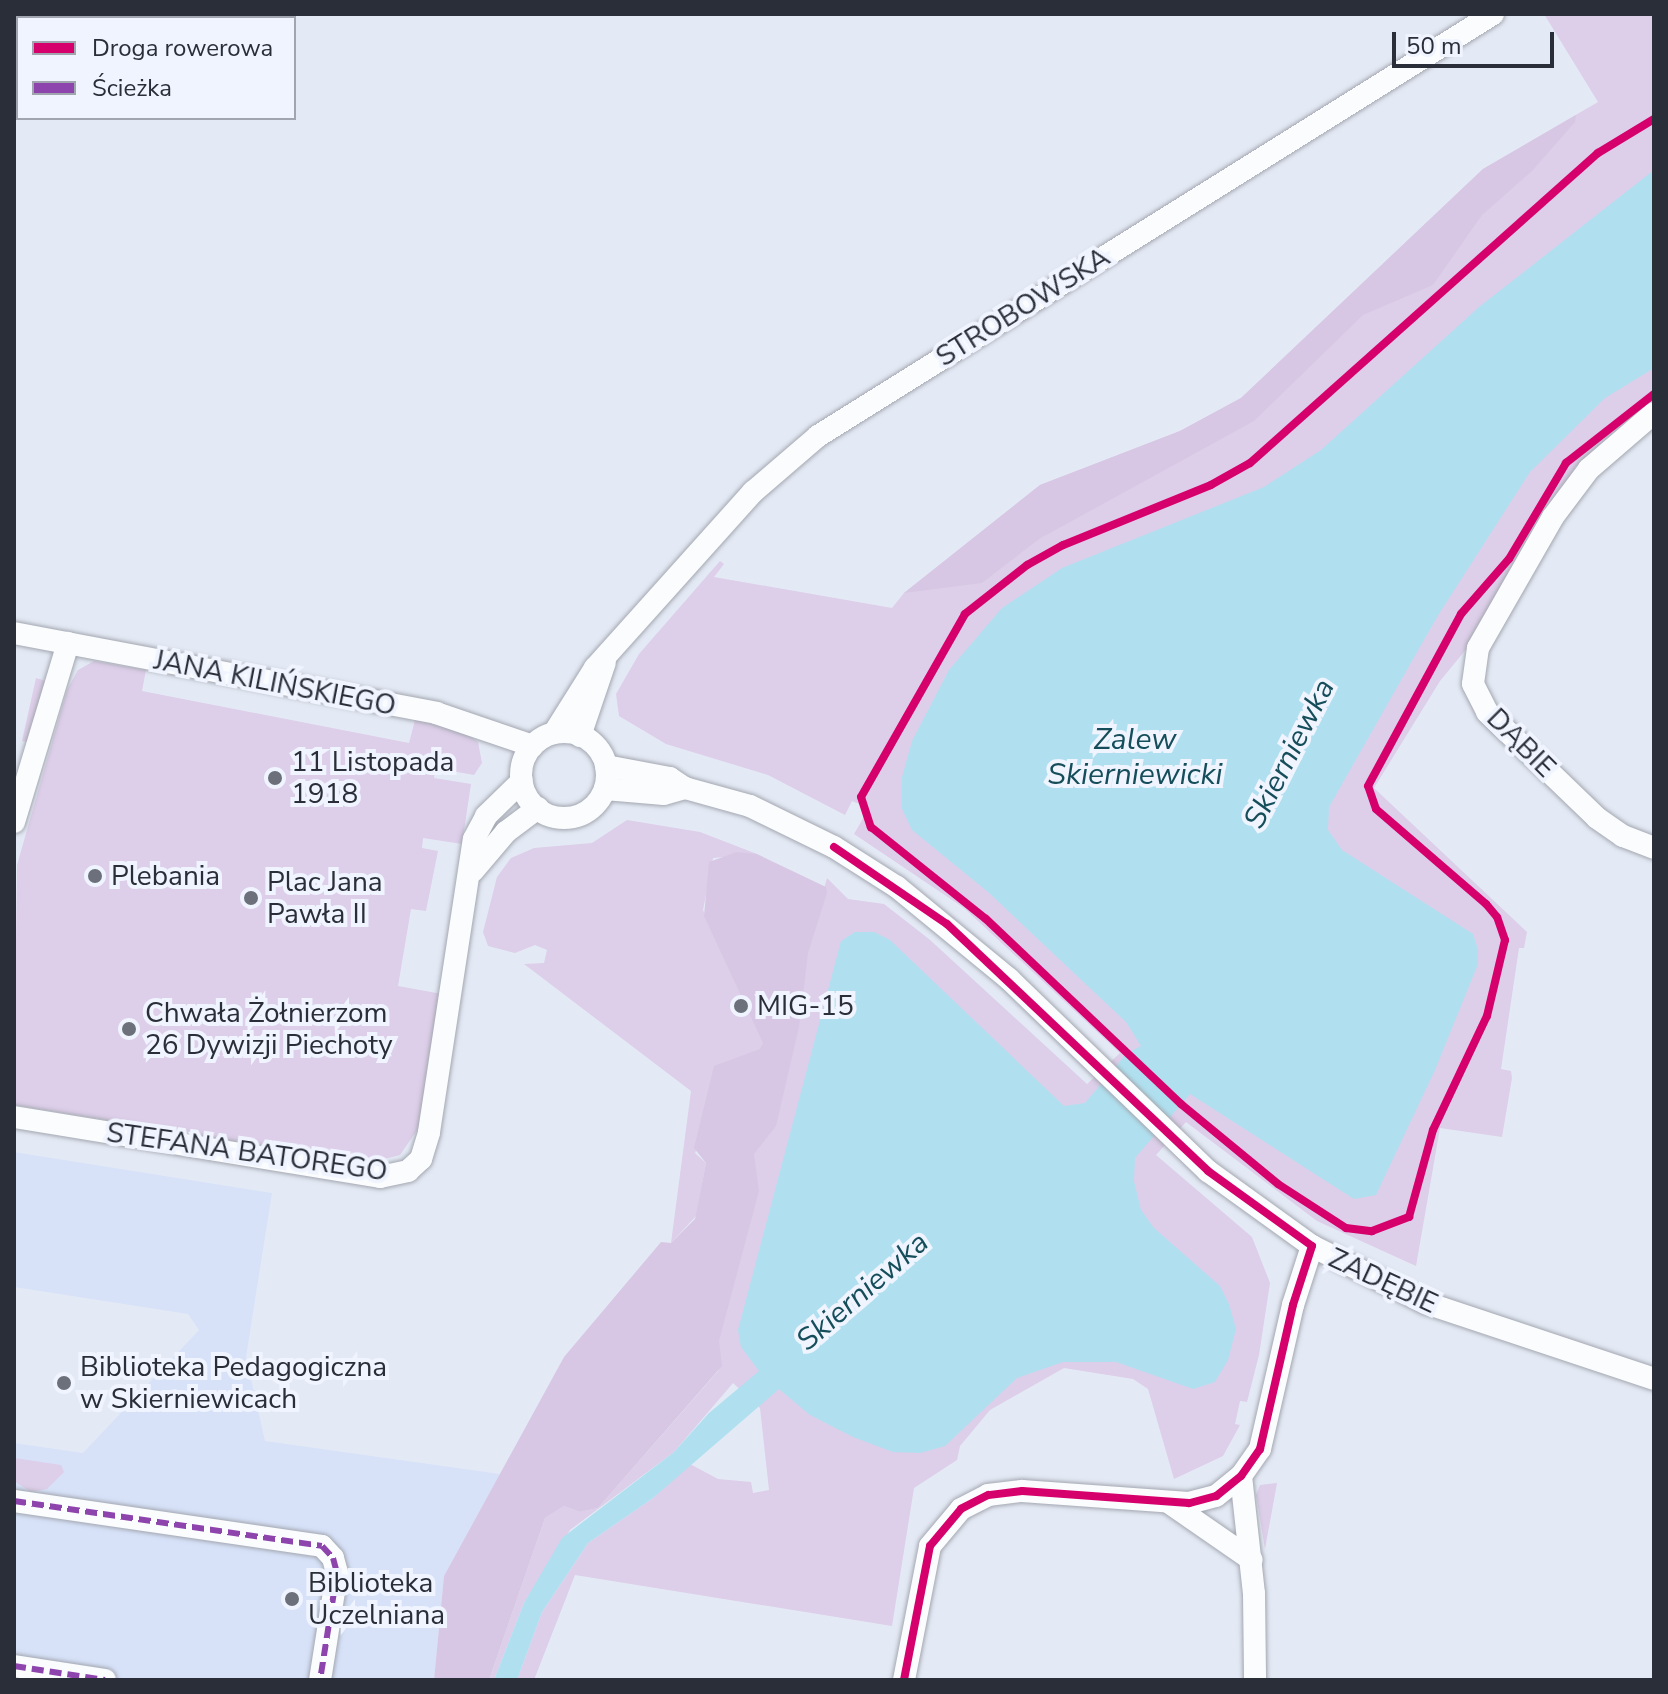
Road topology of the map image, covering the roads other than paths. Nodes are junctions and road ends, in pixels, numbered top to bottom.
1 (1493, 14) edge
2 (1654, 413) edge
3 (14, 633) edge
4 (68, 643) junction
5 (605, 662) junction
6 (554, 733) junction
7 (580, 736) junction
8 (533, 746) junction
9 (606, 766) junction
10 (522, 781) junction
11 (685, 788) junction
12 (605, 789) junction
13 (538, 808) junction
14 (14, 821) edge
15 (1654, 848) edge
16 (473, 871) junction
17 (14, 1117) edge
18 (1312, 1246) junction
19 (1654, 1379) edge
20 (1241, 1476) junction
21 (14, 1501) edge
22 (1171, 1504) junction
23 (1252, 1560) junction
24 (14, 1666) edge
25 (105, 1680) edge
26 (320, 1680) edge
27 (904, 1680) edge
28 (1255, 1680) edge

1 - 5 street, STROBOWSKA
2 - 15 street, DĄBIE
3 - 4 street, JANA KILIŃSKIEGO
4 - 8 street, JANA KILIŃSKIEGO
4 - 14 street
5 - 6 street, STROBOWSKA
5 - 7 street, STROBOWSKA
6 - 7 street
6 - 8 street
7 - 9 street
8 - 10 street
9 - 11 street, ZADĘBIE
9 - 12 street
10 - 13 street
10 - 16 street, STEFANA BATOREGO
11 - 12 street, ZADĘBIE
11 - 18 street, ZADĘBIE
12 - 13 street
13 - 16 street
16 - 17 street, STEFANA BATOREGO
18 - 19 street, ZADĘBIE
18 - 20 street
20 - 22 street
20 - 23 street
21 - 26 street
22 - 23 street
22 - 27 street
23 - 28 street
24 - 25 street

